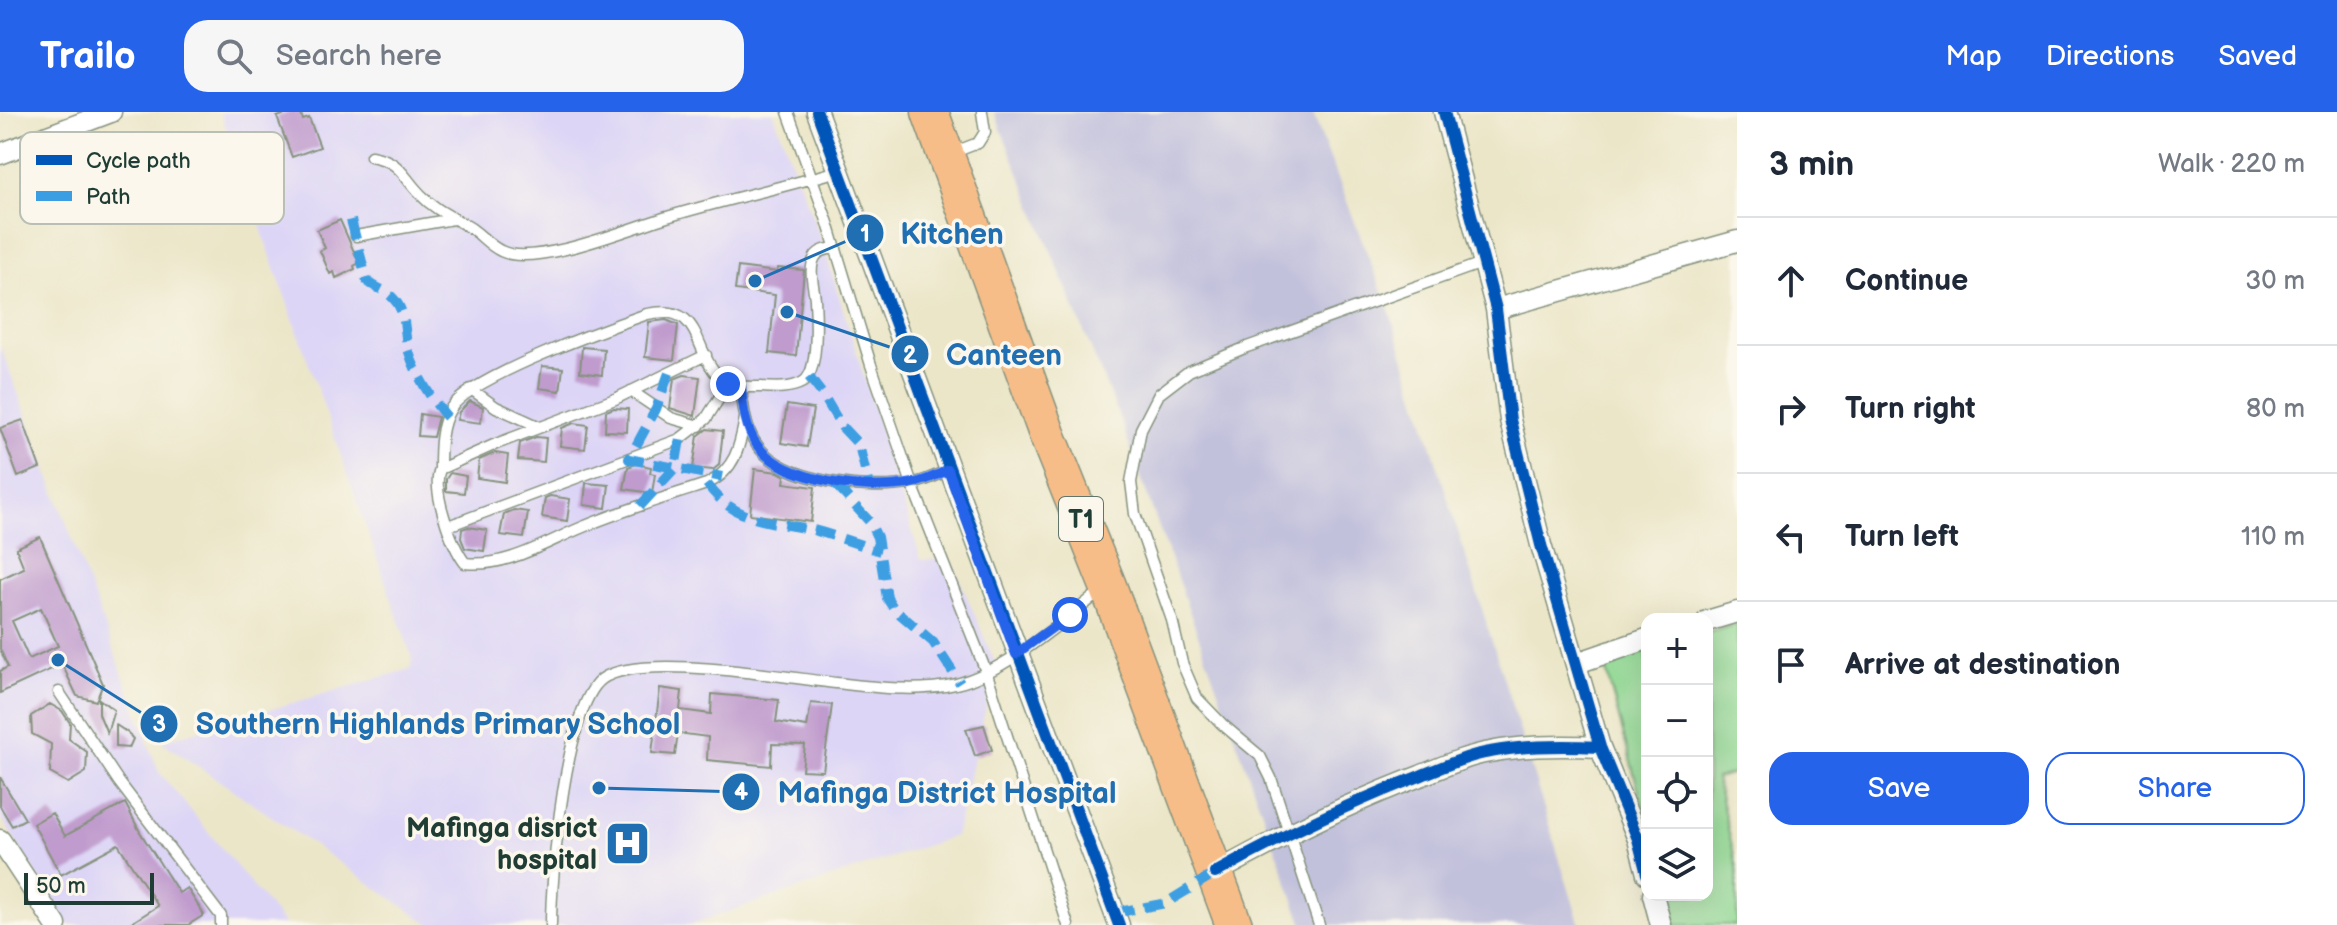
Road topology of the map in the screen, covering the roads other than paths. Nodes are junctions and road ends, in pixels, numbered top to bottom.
1 (111, 112) edge
2 (788, 112) edge
3 (817, 112) edge
4 (930, 112) edge
5 (982, 112) edge
6 (1444, 112) edge
7 (65, 119) edge
8 (41, 132) edge
9 (20, 143) edge
10 (0, 154) edge
11 (946, 155) junction
12 (371, 156) dead end
13 (838, 171) junction
14 (812, 179) junction
15 (453, 219) junction
16 (356, 236) dead end
17 (1737, 241) edge
18 (836, 248) junction
19 (1485, 262) junction
20 (1496, 309) junction
21 (706, 355) junction
22 (728, 384) junction
23 (741, 386) junction
24 (471, 389) junction
25 (631, 391) junction
26 (745, 418) junction
27 (699, 426) junction
28 (540, 427) junction
29 (440, 469) junction
30 (948, 470) junction
31 (912, 484) junction
32 (448, 526) junction
33 (1108, 586) junction
34 (1737, 612) edge
35 (1713, 619) edge
36 (1641, 641) edge
37 (1016, 654) junction
38 (1577, 663) junction
39 (987, 674) junction
40 (59, 692) dead end
41 (1600, 747) junction
42 (1287, 834) junction
43 (1641, 851) edge
44 (3, 853) edge
45 (1215, 873) junction
46 (1655, 901) edge
47 (56, 925) edge
48 (221, 925) edge
49 (551, 925) edge
50 (1068, 925) edge
51 (1119, 925) edge
52 (1234, 925) edge
53 (1319, 925) edge
54 (1661, 925) edge

1 - 7 street
2 - 14 lane
3 - 13 street
4 - 11 highway, T1
5 - 11 lane
6 - 19 street
7 - 8 street
9 - 10 street
11 - 33 highway, T1
12 - 15 lane
13 - 14 lane
13 - 30 street
14 - 15 lane
14 - 18 lane
15 - 16 lane
17 - 20 street
18 - 23 lane
18 - 31 lane
19 - 20 street
19 - 42 lane
20 - 38 street
21 - 22 lane
21 - 24 lane
21 - 25 lane
22 - 23 lane
22 - 27 lane
23 - 26 lane
24 - 28 lane
24 - 29 lane
25 - 27 lane
25 - 28 lane
26 - 31 lane
26 - 32 lane
27 - 32 lane
28 - 29 lane
29 - 32 lane
30 - 31 lane
30 - 37 street
31 - 39 lane
33 - 37 lane
33 - 45 highway, T1
34 - 35 street
36 - 38 street
37 - 39 lane
37 - 51 street
38 - 41 street
39 - 49 lane
39 - 50 lane
40 - 48 lane
41 - 42 street
41 - 43 street
42 - 45 street
42 - 53 lane
44 - 47 street
45 - 52 highway, T1
46 - 54 street

